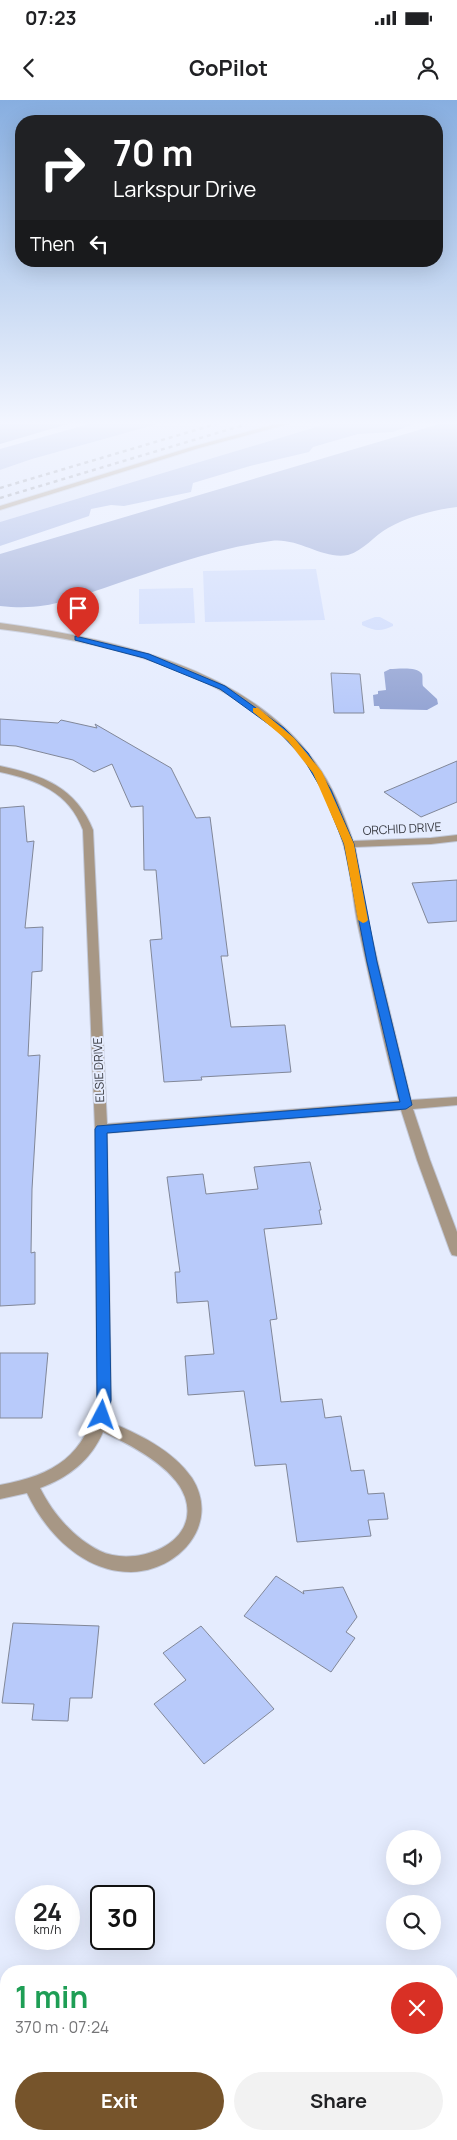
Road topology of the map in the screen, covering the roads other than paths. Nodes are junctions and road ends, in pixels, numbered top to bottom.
1 (0, 626) edge
2 (0, 769) edge
3 (457, 838) edge
4 (349, 844) junction
5 (457, 1101) edge
6 (406, 1105) junction
7 (101, 1129) junction
8 (457, 1251) edge
9 (100, 1424) junction
10 (31, 1485) junction
11 (0, 1492) edge

1 - 4 street
2 - 7 street, ELSIE DRIVE
3 - 4 street, ORCHID DRIVE
4 - 6 street
5 - 6 street
6 - 7 street
6 - 8 street
7 - 9 street, ELSIE DRIVE
9 - 10 street, ELSIE DRIVE
9 - 10 street
10 - 11 street, ELSIE DRIVE

